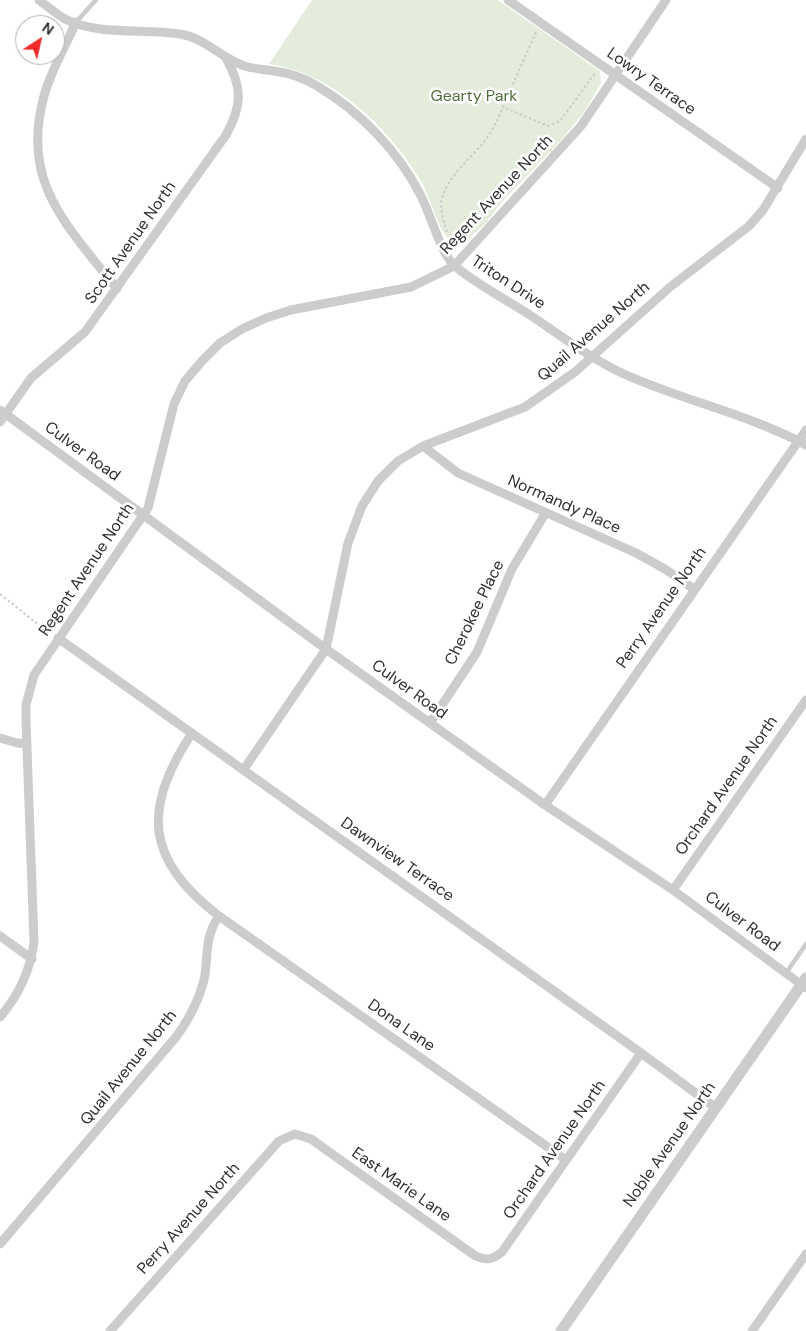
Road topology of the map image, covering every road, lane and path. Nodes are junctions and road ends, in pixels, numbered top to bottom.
1 (39, 0) edge
2 (96, 0) edge
3 (508, 0) edge
4 (666, 0) edge
5 (76, 22) junction
6 (540, 22) junction
7 (226, 58) junction
8 (598, 72) dead end
9 (614, 75) junction
10 (503, 107) junction
11 (806, 139) edge
12 (778, 188) junction
13 (450, 238) dead end
14 (454, 266) junction
15 (117, 289) junction
16 (593, 357) junction
17 (2, 415) edge
18 (806, 430) edge
19 (802, 443) edge
20 (423, 446) junction
21 (545, 514) junction
22 (143, 516) junction
23 (694, 589) junction
24 (0, 594) edge
25 (54, 636) junction
26 (326, 649) junction
27 (806, 700) edge
28 (430, 723) junction
29 (192, 733) junction
30 (0, 738) edge
31 (27, 744) junction
32 (244, 769) junction
33 (545, 805) junction
34 (673, 890) junction
35 (219, 916) junction
36 (0, 936) edge
37 (806, 944) edge
38 (32, 959) junction
39 (786, 974) junction
40 (804, 984) edge
41 (0, 1017) edge
42 (641, 1053) junction
43 (716, 1108) junction
44 (295, 1134) joint
45 (566, 1160) junction
46 (0, 1244) edge
47 (806, 1254) edge
48 (490, 1259) joint
49 (110, 1331) edge
50 (561, 1331) edge
51 (752, 1331) edge

1 - 5 street, Triton Drive
2 - 5 lane
3 - 6 street, Lowry Terrace
4 - 9 street, Regent Avenue North
5 - 7 street, Triton Drive
5 - 15 street
6 - 9 street, Lowry Terrace
6 - 10 path
7 - 14 street, Triton Drive
7 - 15 street, Scott Avenue North
8 - 10 path
9 - 12 street, Lowry Terrace
9 - 14 street, Regent Avenue North
10 - 13 path
11 - 12 street, Quail Avenue North
12 - 16 street, Quail Avenue North
14 - 16 street, Triton Drive
14 - 22 street, Regent Avenue North
15 - 17 street, Scott Avenue North
16 - 19 street, Triton Drive
16 - 20 street, Quail Avenue North
17 - 22 street, Culver Road
18 - 19 street, Perry Avenue North
19 - 23 street, Perry Avenue North
20 - 21 street, Normandy Place
20 - 26 street, Quail Avenue North
21 - 23 street, Normandy Place
21 - 28 street, Cherokee Place
22 - 25 street, Regent Avenue North
22 - 26 street, Culver Road
23 - 33 street, Perry Avenue North
24 - 25 path
25 - 29 street, Dawnview Terrace
25 - 31 street, Regent Avenue North
26 - 28 street, Culver Road
26 - 32 street, Quail Avenue North
27 - 34 street, Orchard Avenue North
28 - 33 street, Culver Road
29 - 32 street, Dawnview Terrace
29 - 35 street
30 - 31 street
31 - 38 street, Regent Avenue North
32 - 42 street, Dawnview Terrace
33 - 34 street, Culver Road
34 - 39 street, Culver Road
35 - 45 street, Dona Lane
35 - 46 street, Quail Avenue North
36 - 38 street
37 - 39 lane
38 - 41 street, Regent Avenue North
39 - 40 street, Culver Road
40 - 43 street, Noble Avenue North
42 - 43 street, Dawnview Terrace
42 - 45 street, Orchard Avenue North
43 - 50 street, Noble Avenue North
44 - 48 street, East Marie Lane
44 - 49 street, Perry Avenue North
45 - 48 street, Orchard Avenue North
47 - 51 street

